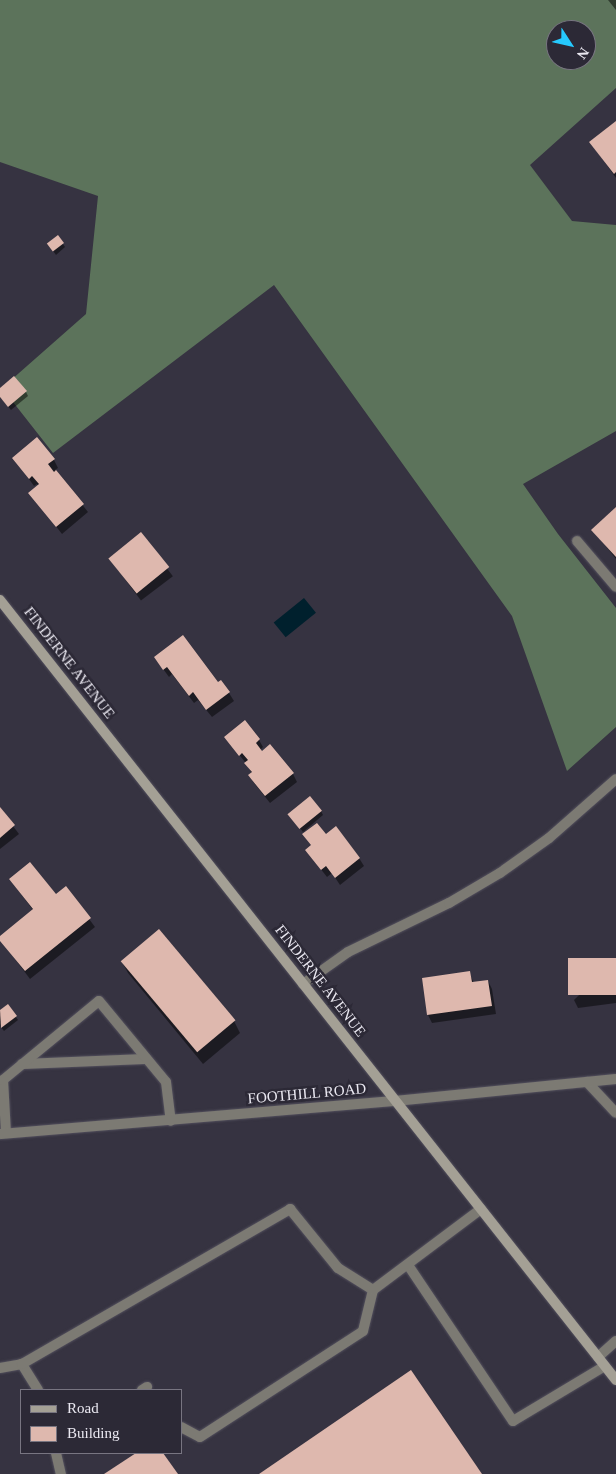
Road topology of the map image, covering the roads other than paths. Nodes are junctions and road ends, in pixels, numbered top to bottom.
1 (577, 541) dead end
2 (616, 587) edge
3 (0, 600) edge
4 (616, 779) edge
5 (303, 984) junction
6 (146, 1059) junction
7 (22, 1064) junction
8 (616, 1079) edge
9 (587, 1082) junction
10 (395, 1101) junction
11 (616, 1113) edge
12 (171, 1121) junction
13 (3, 1134) edge
14 (481, 1209) junction
15 (408, 1265) junction
16 (373, 1290) junction
17 (616, 1341) edge
18 (602, 1362) junction
19 (22, 1364) junction
20 (0, 1368) edge
21 (616, 1380) edge
22 (37, 1389) edge
23 (182, 1427) edge
24 (56, 1454) edge
25 (61, 1474) edge

1 - 2 street
3 - 5 main road, FINDERNE AVENUE
4 - 5 street
5 - 10 main road, FINDERNE AVENUE
6 - 7 street
6 - 7 street
6 - 12 street
7 - 13 street
8 - 9 street, FOOTHILL ROAD
9 - 10 street, FOOTHILL ROAD
9 - 11 street
10 - 12 street, FOOTHILL ROAD
10 - 14 main road, FINDERNE AVENUE
12 - 13 street, FOOTHILL ROAD
14 - 15 street
14 - 18 main road, FINDERNE AVENUE
15 - 16 street
15 - 18 street
16 - 19 street
16 - 23 street
17 - 18 street
18 - 21 main road, FINDERNE AVENUE
19 - 20 street
19 - 22 street
24 - 25 street

